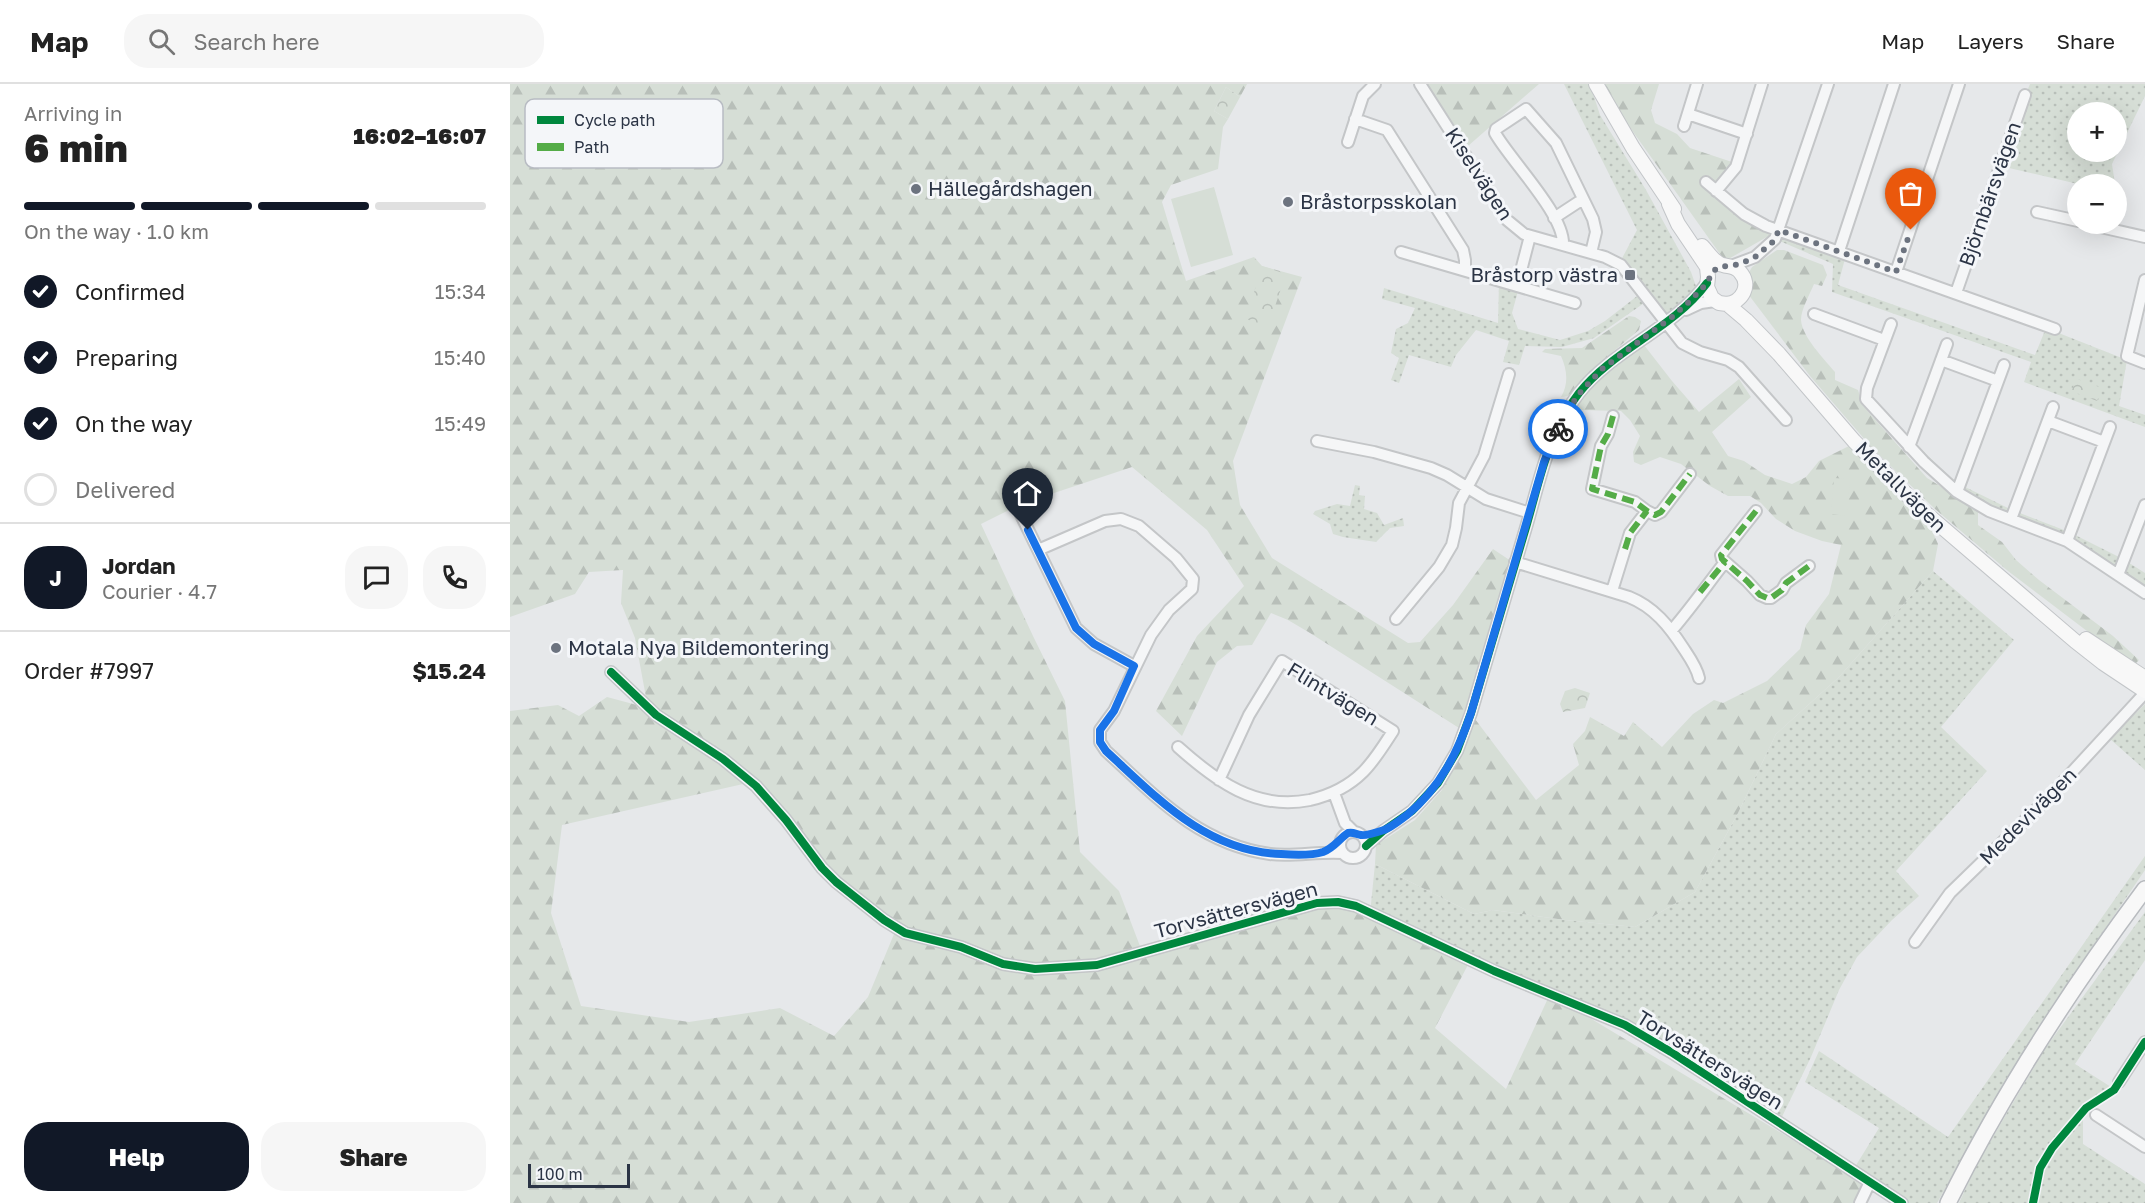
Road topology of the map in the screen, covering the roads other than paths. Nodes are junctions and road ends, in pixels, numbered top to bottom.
1 (1375, 84) edge
2 (1420, 84) edge
3 (1596, 84) edge
4 (1697, 84) edge
5 (1762, 84) edge
6 (1828, 84) edge
7 (1894, 84) edge
8 (1956, 85) edge
9 (2025, 95) dead end
10 (1688, 114) junction
11 (1355, 119) junction
12 (1684, 126) dead end
13 (1747, 134) junction
14 (1348, 142) dead end
15 (1706, 182) dead end
16 (1716, 191) junction
17 (1583, 199) junction
18 (1669, 204) junction
19 (2037, 212) dead end
20 (1554, 218) junction
21 (2067, 219) edge
22 (1779, 230) junction
23 (2127, 233) edge
24 (1530, 236) junction
25 (2145, 237) edge
26 (1563, 245) junction
27 (1839, 251) junction
28 (1401, 252) dead end
29 (1592, 253) junction
30 (1755, 257) junction
31 (1727, 266) junction
32 (1465, 270) junction
33 (1896, 272) junction
34 (1744, 277) junction
35 (1707, 280) junction
36 (2145, 280) edge
37 (1517, 286) junction
38 (1956, 293) junction
39 (1743, 294) junction
40 (1721, 302) junction
41 (1575, 303) dead end
42 (1814, 314) dead end
43 (1669, 320) junction
44 (1891, 324) dead end
45 (2055, 329) dead end
46 (1884, 340) junction
47 (1947, 344) dead end
48 (1779, 354) junction
49 (1941, 360) junction
50 (2145, 363) edge
51 (2004, 365) dead end
52 (1509, 374) dead end
53 (1998, 381) junction
54 (2053, 407) dead end
55 (1613, 416) dead end
56 (1786, 420) dead end
57 (2048, 421) junction
58 (2110, 427) dead end
59 (1317, 441) dead end
60 (2104, 442) junction
61 (1910, 447) junction
62 (1690, 474) dead end
63 (1467, 488) junction
64 (1957, 492) junction
65 (2145, 505) edge
66 (1756, 511) dead end
67 (1647, 512) junction
68 (1530, 513) junction
69 (1021, 515) dead end
70 (2012, 519) junction
71 (2067, 541) junction
72 (1038, 550) junction
73 (1515, 562) junction
74 (1725, 562) junction
75 (1809, 566) dead end
76 (2118, 575) junction
77 (1612, 591) junction
78 (2145, 593) edge
79 (2036, 607) junction
80 (1396, 619) dead end
81 (1671, 630) junction
82 (1134, 666) junction
83 (611, 672) dead end
84 (1699, 678) dead end
85 (2145, 678) edge
86 (2145, 692) edge
87 (1178, 747) dead end
88 (1219, 780) junction
89 (1334, 793) junction
90 (1345, 823) junction
91 (1360, 838) junction
92 (1342, 844) junction
93 (2145, 876) edge
94 (2145, 889) edge
95 (2145, 896) edge
96 (2145, 906) edge
97 (2113, 936) junction
98 (1915, 942) dead end
99 (2145, 1042) edge
100 (2119, 1082) dead end
101 (2096, 1115) dead end
102 (2145, 1147) edge
103 (1870, 1182) junction
104 (1860, 1203) edge
105 (1902, 1203) edge
106 (1948, 1203) edge
107 (1953, 1203) edge

1 - 11 street
2 - 24 street, Kiselvägen
3 - 18 main road, Metallvägen
4 - 10 street
5 - 13 street
6 - 22 street
7 - 27 street
8 - 33 street
9 - 38 street, Björnbärsvägen
10 - 12 street
10 - 13 street
11 - 14 street
11 - 32 street
13 - 16 street
15 - 16 street
16 - 22 street
17 - 20 street
17 - 20 street
17 - 29 street
18 - 31 main road, Metallvägen
18 - 35 main road, Metallvägen
19 - 21 street
20 - 26 street
22 - 27 street
22 - 30 street
23 - 25 street
24 - 26 street, Kiselvägen
24 - 37 street
26 - 29 street, Kiselvägen
27 - 33 street
28 - 32 street
29 - 43 street, Kiselvägen
30 - 31 street
30 - 34 street
31 - 34 main road, Metallvägen
31 - 35 main road
32 - 37 street
33 - 38 street
34 - 39 main road
35 - 40 main road, Metallvägen
35 - 43 street
36 - 50 street
37 - 41 street
38 - 45 street
39 - 40 main road
39 - 48 main road, Metallvägen
40 - 43 street
40 - 48 main road, Metallvägen
42 - 46 street
43 - 56 street, Kiselvägen
43 - 68 street
44 - 46 street
46 - 61 street
47 - 49 street
48 - 79 main road, Metallvägen
49 - 53 street
49 - 61 street
51 - 53 street
52 - 63 street
53 - 64 street
54 - 57 street
55 - 67 street
57 - 60 street
57 - 70 street
58 - 60 street
59 - 63 street
60 - 71 street
61 - 64 street
62 - 67 street
63 - 68 street
63 - 80 street
64 - 70 street
65 - 76 street
66 - 74 street
67 - 77 street
68 - 73 street
69 - 72 street
70 - 71 street
71 - 76 street
72 - 82 street
72 - 82 street
73 - 77 street
73 - 91 street
74 - 75 street
74 - 81 street
76 - 78 street
77 - 81 street
79 - 85 main road, Metallvägen
79 - 86 main road, Metallvägen
81 - 84 street
82 - 92 street
83 - 103 street, Torvsättersvägen
86 - 98 street, Medevivägen
87 - 88 street, Flintvägen
88 - 89 street, Flintvägen
88 - 89 street, Flintvägen
89 - 90 street
90 - 91 street
90 - 92 street
91 - 92 street
91 - 92 street
93 - 97 highway
94 - 97 highway
95 - 97 highway
96 - 97 highway
97 - 106 highway
97 - 107 highway
99 - 100 street
101 - 102 street
103 - 104 street
103 - 105 street, Torvsättersvägen

